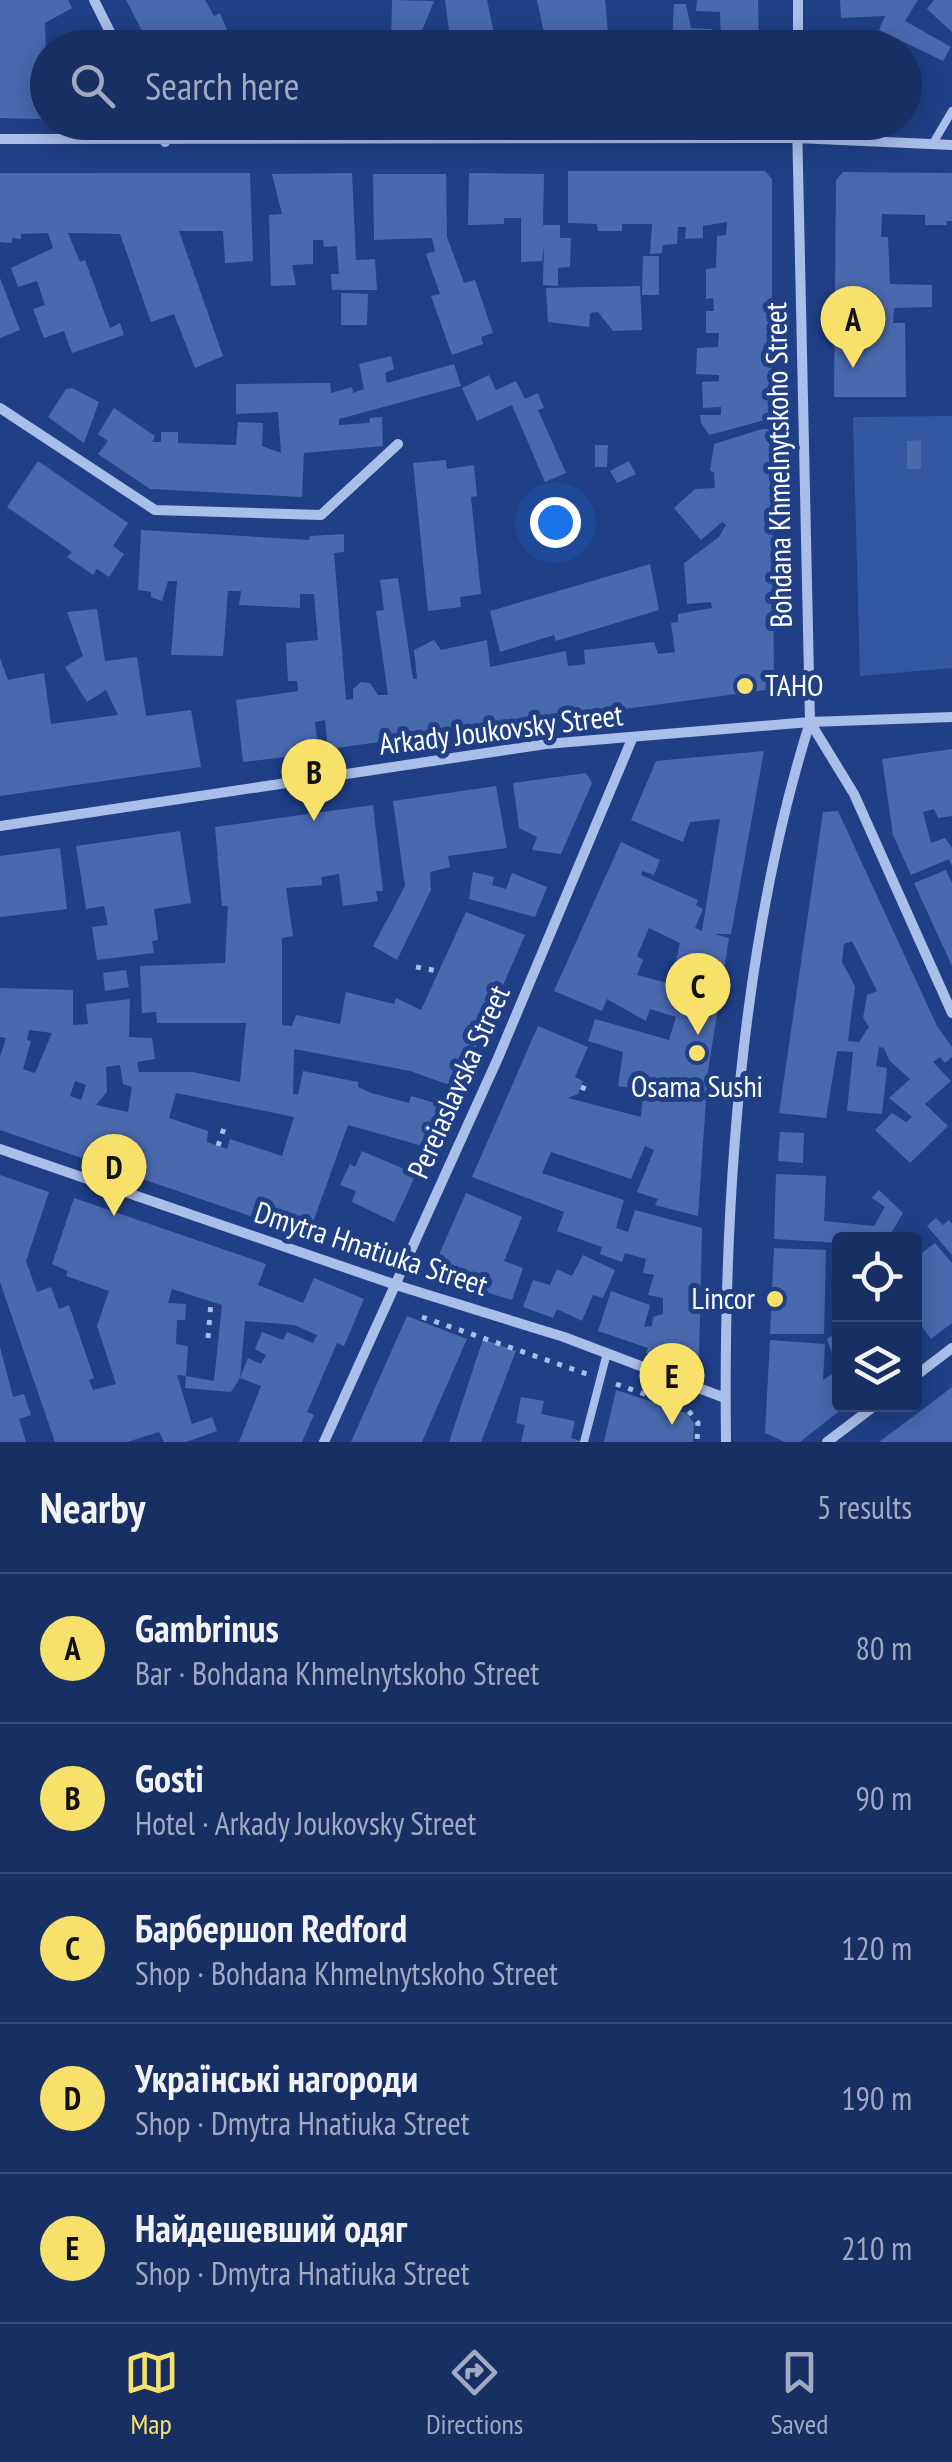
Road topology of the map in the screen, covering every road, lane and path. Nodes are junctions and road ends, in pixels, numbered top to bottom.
1 (94, 0) edge
2 (798, 0) edge
3 (109, 30) edge
4 (798, 30) edge
5 (952, 111) edge
6 (0, 138) edge
7 (30, 139) edge
8 (82, 140) edge
9 (481, 140) edge
10 (797, 140) edge
11 (836, 140) edge
12 (165, 142) joint
13 (932, 145) junction
14 (952, 145) edge
15 (0, 408) edge
16 (398, 444) dead end
17 (952, 717) edge
18 (810, 722) junction
19 (632, 739) junction
20 (0, 826) edge
21 (416, 967) dead end
22 (438, 971) dead end
23 (952, 1013) edge
24 (581, 1087) dead end
25 (593, 1092) dead end
26 (225, 1125) dead end
27 (218, 1146) dead end
28 (0, 1149) edge
29 (396, 1286) junction
30 (212, 1302) dead end
31 (408, 1312) dead end
32 (208, 1338) dead end
33 (952, 1348) edge
34 (606, 1353) junction
35 (922, 1370) edge
36 (599, 1378) junction
37 (725, 1398) junction
38 (866, 1412) edge
39 (324, 1442) edge
40 (584, 1442) edge
41 (697, 1442) edge
42 (726, 1442) edge
43 (827, 1442) edge

1 - 3 street
2 - 4 street
5 - 13 lane
6 - 7 street
8 - 12 street
9 - 12 street
10 - 18 street, Bohdana Khmelnytskoho Street
11 - 13 street
13 - 14 street
15 - 16 street
17 - 18 street, Arkady Joukovsky Street
18 - 19 street, Arkady Joukovsky Street
18 - 23 street
18 - 37 street, Bohdana Khmelnytskoho Street
19 - 20 street, Arkady Joukovsky Street
19 - 29 street, Pereiaslavska Street
21 - 22 path
24 - 25 path
26 - 27 path
28 - 29 street, Dmytra Hnatiuka Street
29 - 34 street, Dmytra Hnatiuka Street
29 - 39 street, Pereiaslavska Street
30 - 32 path
31 - 36 path
33 - 35 street
34 - 36 lane
34 - 37 street, Dmytra Hnatiuka Street
36 - 40 lane
36 - 41 path
37 - 42 street, Bohdana Khmelnytskoho Street
38 - 43 street

